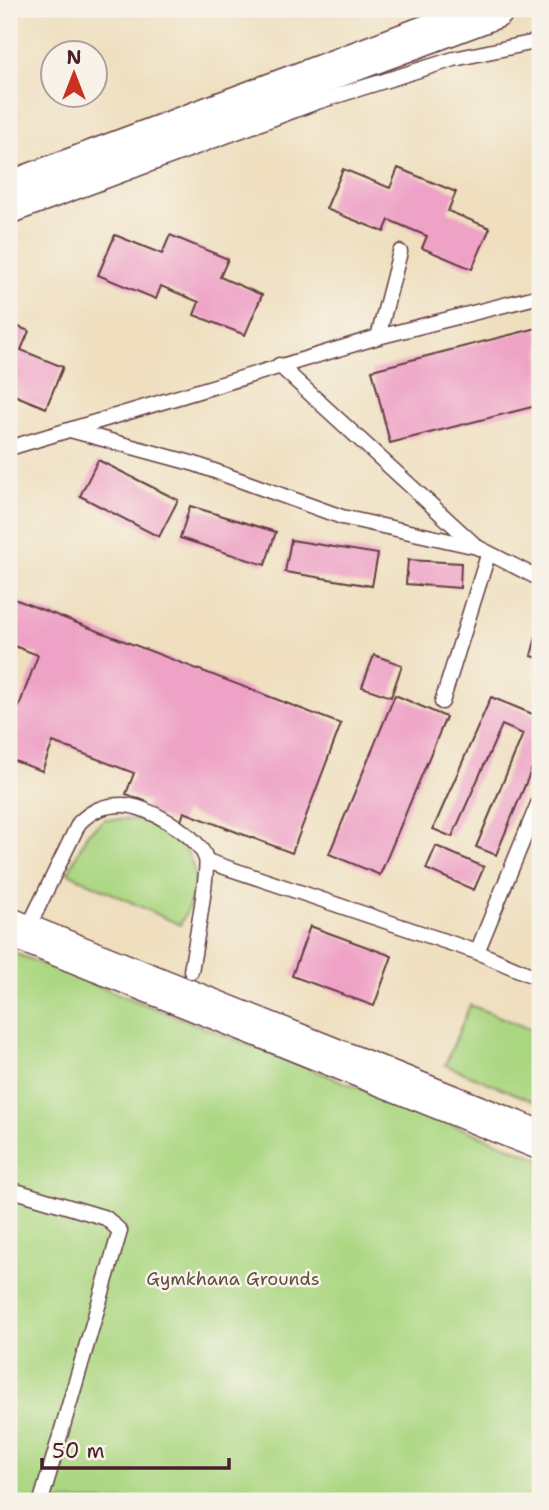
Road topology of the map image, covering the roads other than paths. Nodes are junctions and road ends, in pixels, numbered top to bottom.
1 (495, 9) edge
2 (540, 41) edge
3 (9, 191) edge
4 (9, 217) edge
5 (400, 252) dead end
6 (540, 296) edge
7 (378, 337) junction
8 (279, 365) junction
9 (69, 430) junction
10 (9, 448) edge
11 (483, 551) junction
12 (540, 579) edge
13 (442, 702) dead end
14 (540, 799) edge
15 (207, 861) junction
16 (19, 920) edge
17 (477, 952) junction
18 (191, 971) junction
19 (540, 979) edge
20 (540, 1114) edge
21 (540, 1140) edge
22 (9, 1189) edge
23 (41, 1501) edge

1 - 3 main road
2 - 4 lane
5 - 7 lane
6 - 7 lane
7 - 8 lane
8 - 9 lane
8 - 11 lane
9 - 10 lane
9 - 11 lane
11 - 12 lane
11 - 13 lane
14 - 17 lane
15 - 16 lane
15 - 17 lane
15 - 18 lane
16 - 18 main road
16 - 21 main road
17 - 19 lane
18 - 20 main road
22 - 23 lane

